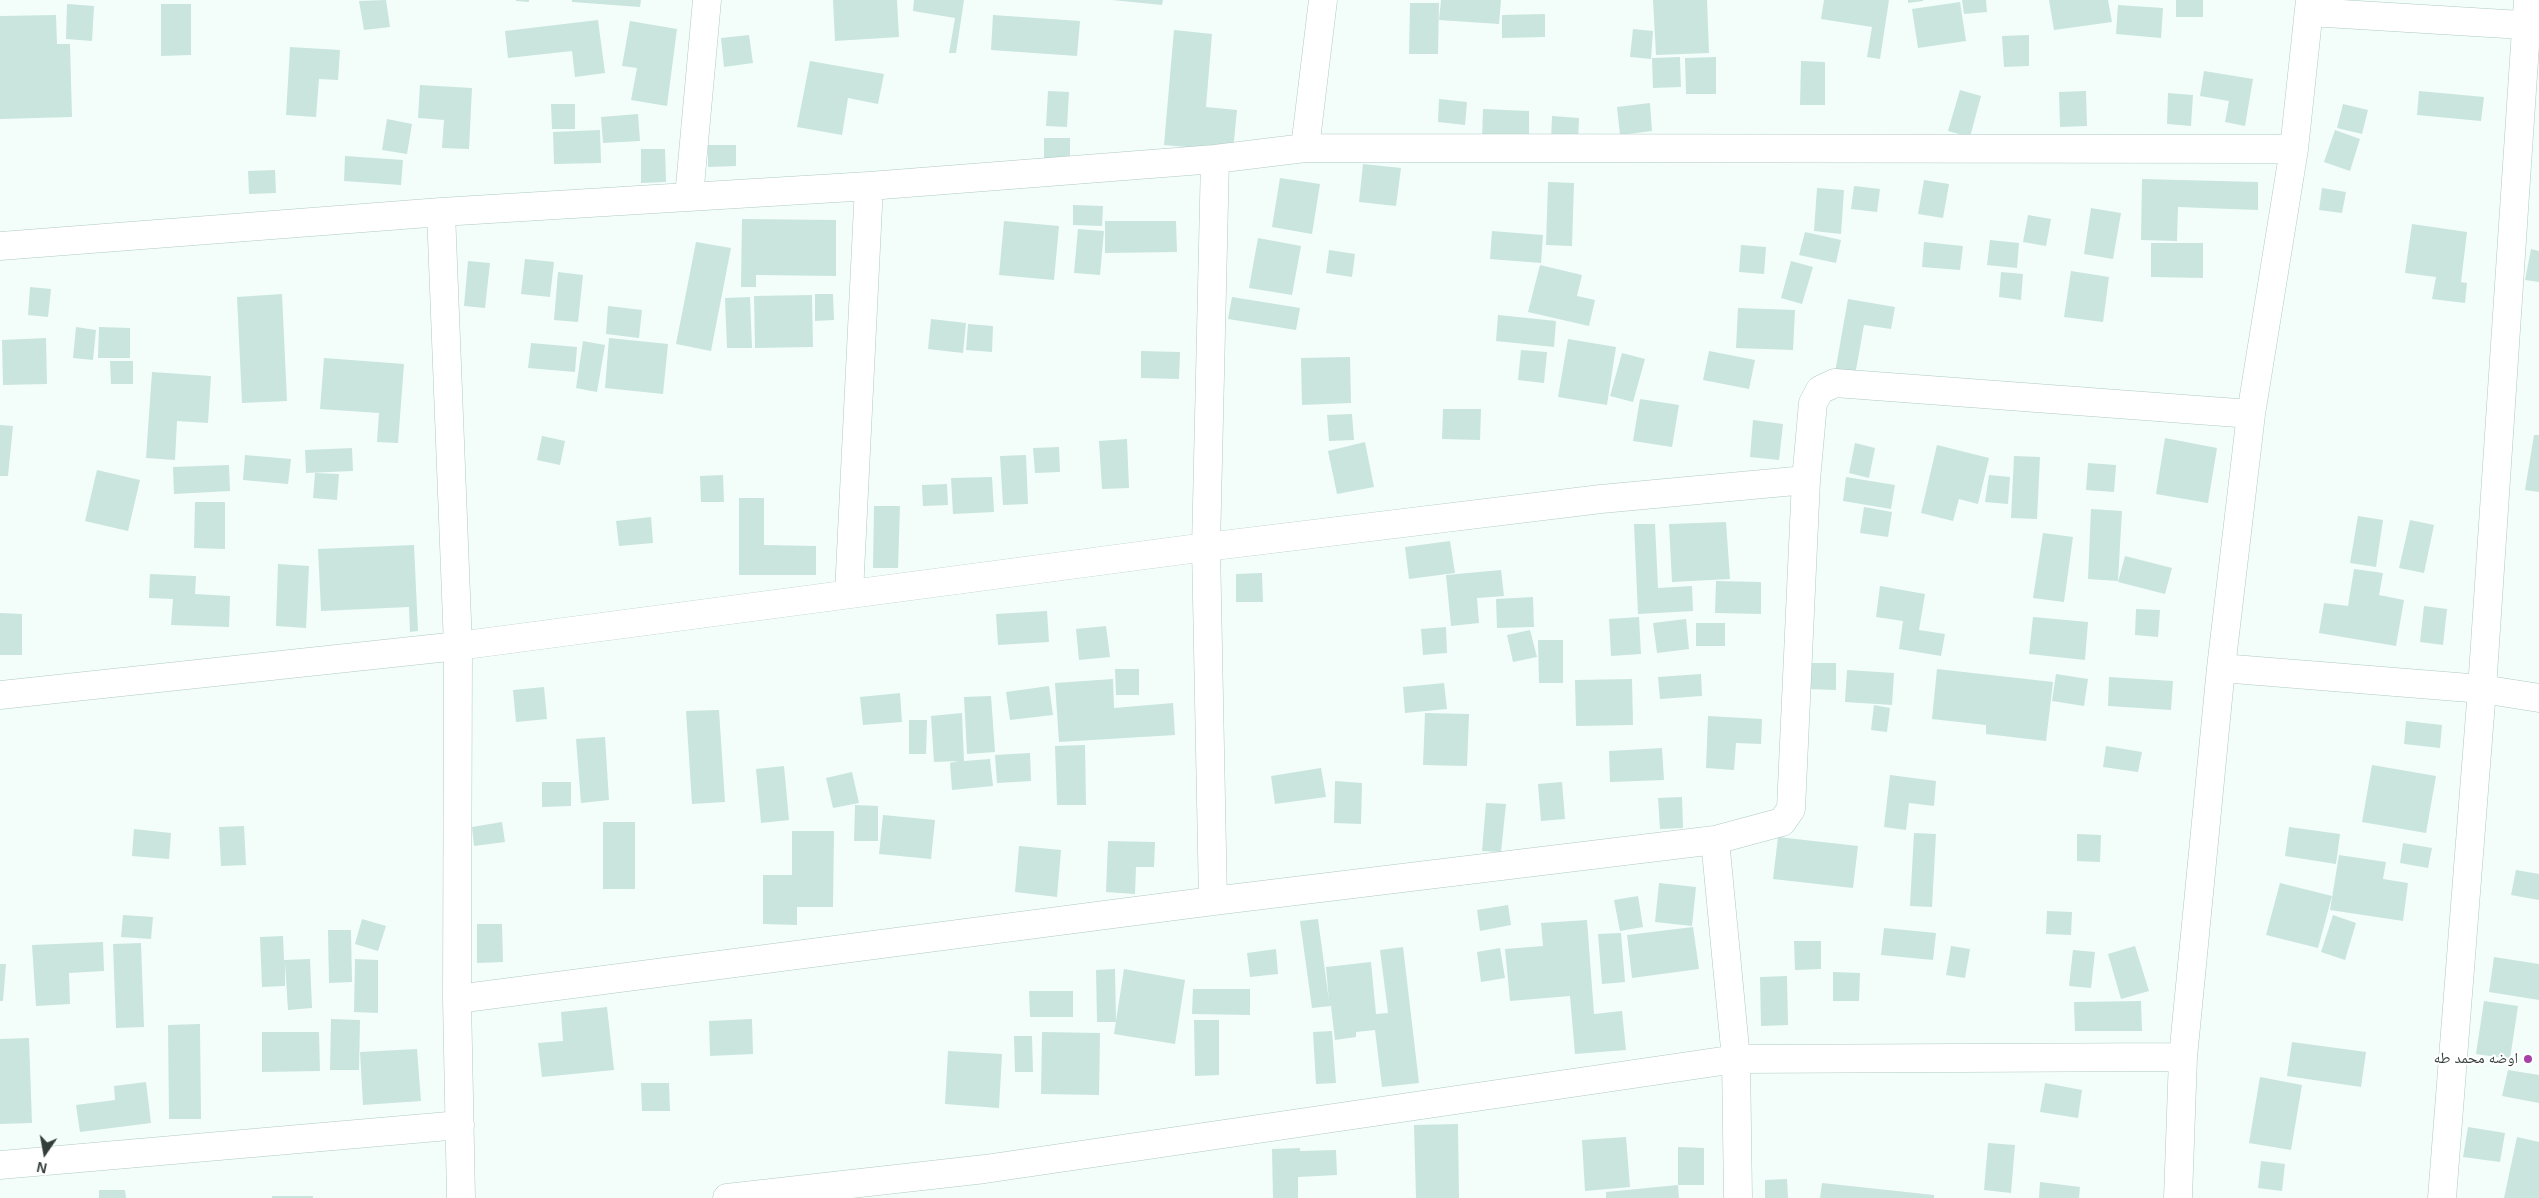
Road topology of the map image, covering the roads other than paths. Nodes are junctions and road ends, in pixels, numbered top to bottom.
1 (707, 0) edge
2 (1323, 0) edge
3 (2309, 6) edge
4 (2531, 17) edge
5 (1305, 148) junction
6 (2294, 150) junction
7 (1215, 159) junction
8 (869, 186) junction
9 (689, 197) junction
10 (441, 212) junction
11 (0, 246) edge
12 (2251, 414) junction
13 (1806, 480) junction
14 (1206, 547) junction
15 (849, 593) junction
16 (458, 646) junction
17 (2221, 668) junction
18 (2482, 689) junction
19 (0, 695) edge
20 (2539, 698) edge
21 (1715, 840) junction
22 (1213, 901) junction
23 (457, 999) junction
24 (2183, 1058) junction
25 (1736, 1059) junction
26 (460, 1125) junction
27 (0, 1165) edge
28 (461, 1198) edge
29 (727, 1198) edge
30 (1738, 1198) edge
31 (2178, 1198) edge
32 (2442, 1198) edge

1 - 9 street
2 - 5 street
3 - 4 street
3 - 6 street
4 - 18 street
5 - 6 street
5 - 7 street
6 - 12 street
7 - 8 street
7 - 14 street
8 - 9 street
8 - 15 street
9 - 10 street
10 - 11 street
10 - 16 street
12 - 13 street
12 - 17 street
13 - 14 street
13 - 21 street
14 - 15 street
14 - 22 street
15 - 16 street
16 - 19 street
16 - 23 street
17 - 18 street
17 - 24 street
18 - 20 street
18 - 32 street
21 - 22 street
21 - 25 street
22 - 23 street
23 - 26 street
24 - 25 street
24 - 31 street
25 - 29 street
25 - 30 street
26 - 27 street
26 - 28 street

